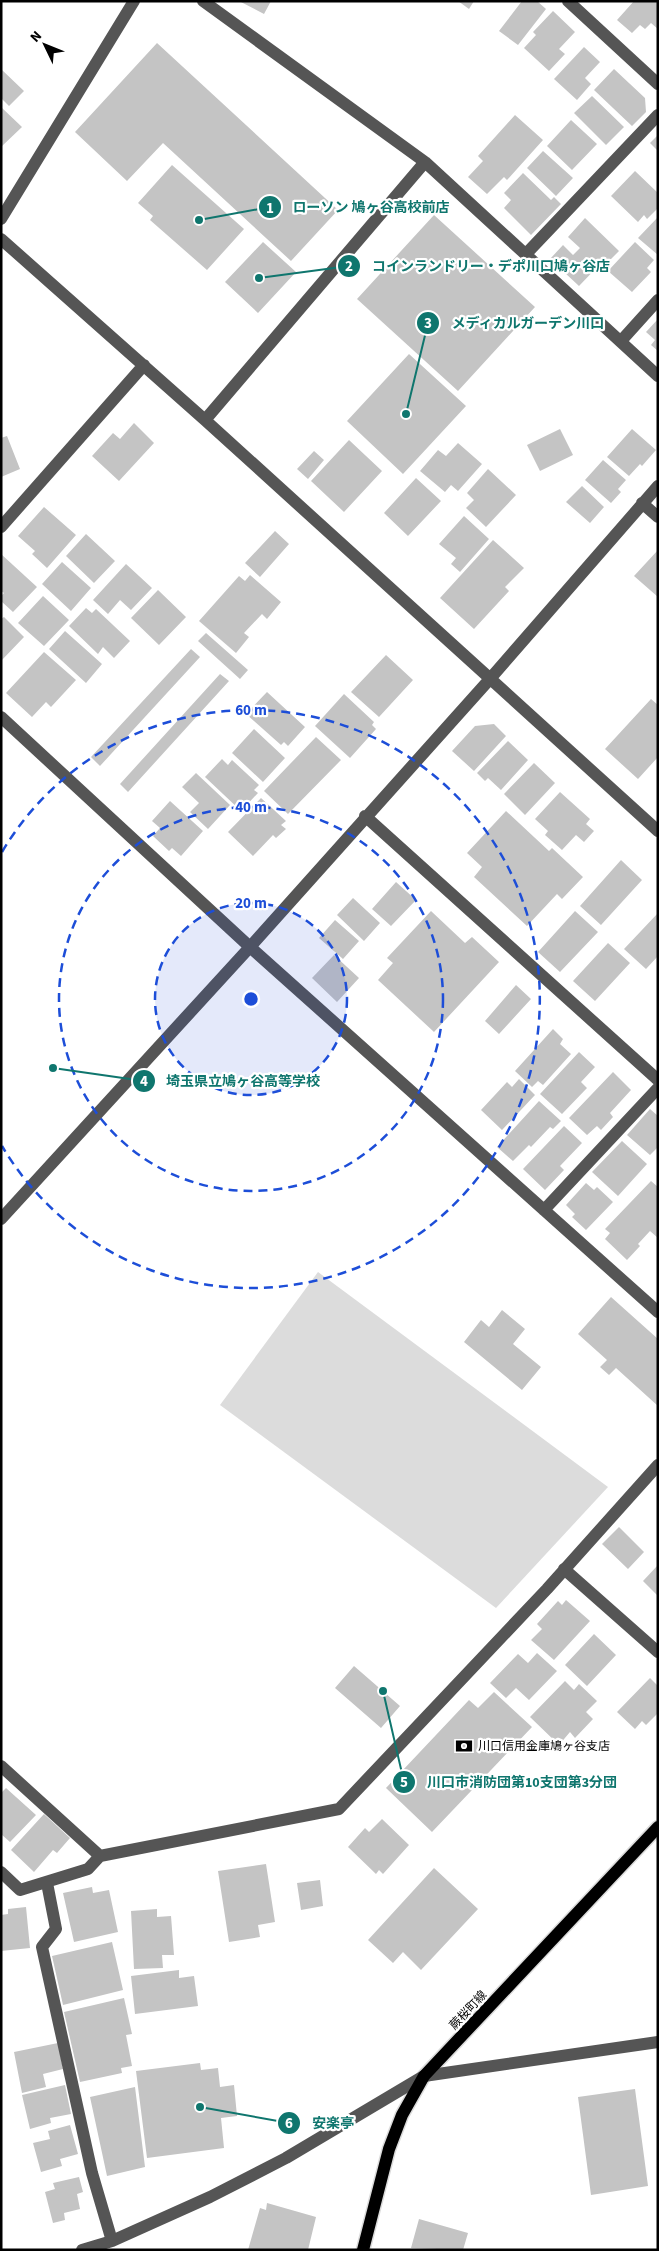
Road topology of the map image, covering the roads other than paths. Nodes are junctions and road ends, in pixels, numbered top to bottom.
1 (134, 1) edge
2 (203, 1) edge
3 (568, 1) edge
4 (658, 84) edge
5 (658, 114) edge
6 (425, 162) junction
7 (1, 219) edge
8 (1, 239) edge
9 (526, 254) junction
10 (658, 300) edge
11 (621, 341) junction
12 (144, 365) junction
13 (658, 376) edge
14 (205, 420) junction
15 (658, 486) edge
16 (642, 503) junction
17 (658, 517) edge
18 (1, 527) edge
19 (489, 680) junction
20 (1, 717) edge
21 (365, 816) junction
22 (658, 831) edge
23 (250, 947) junction
24 (658, 1080) edge
25 (658, 1088) edge
26 (544, 1210) junction
27 (1, 1220) edge
28 (658, 1312) edge
29 (658, 1465) edge
30 (564, 1569) junction
31 (658, 1652) edge
32 (1, 1766) edge
33 (658, 1827) edge
34 (100, 1856) junction
35 (1, 1872) edge
36 (47, 1883) junction
37 (658, 2042) edge
38 (424, 2076) junction
39 (112, 2241) junction
40 (82, 2250) edge
41 (363, 2250) edge

1 - 7 street
2 - 6 street
3 - 4 street
5 - 9 street
6 - 9 street
6 - 14 street
8 - 12 street
9 - 11 street
10 - 11 street
11 - 13 street
12 - 14 street
12 - 18 street
14 - 19 street
15 - 16 street
16 - 17 street
16 - 19 street
19 - 21 street
19 - 22 street
20 - 23 street
21 - 23 street
21 - 24 street
23 - 26 street
23 - 27 street
25 - 26 street
26 - 28 street
29 - 30 street
30 - 31 street
30 - 34 street
32 - 34 street
33 - 38 main road, 蕨桜町線
34 - 36 street
35 - 36 street
36 - 39 street
37 - 38 street
38 - 39 street
38 - 41 main road, 蕨桜町線
39 - 40 street

